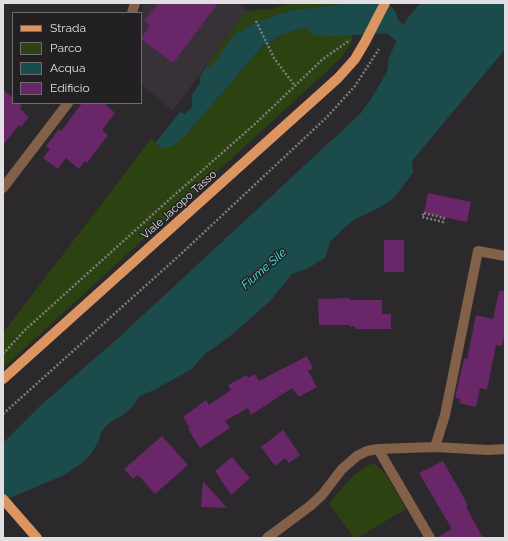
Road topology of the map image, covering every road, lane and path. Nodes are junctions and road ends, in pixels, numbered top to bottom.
1 (385, 3) edge
2 (256, 21) dead end
3 (351, 40) dead end
4 (379, 49) dead end
5 (295, 86) junction
6 (67, 104) edge
7 (3, 188) edge
8 (443, 222) joint
9 (505, 256) edge
10 (3, 354) edge
11 (3, 379) edge
12 (3, 414) edge
13 (435, 447) junction
14 (378, 448) junction
15 (505, 449) edge
16 (3, 499) edge
17 (37, 538) edge
18 (267, 538) edge
19 (430, 538) edge

1 - 11 main road, Viale Jacopo Tasso
2 - 5 path
3 - 5 path
4 - 12 path
5 - 10 path
6 - 7 street
8 - 8 path
9 - 13 street
13 - 14 street
13 - 15 street
14 - 18 street
14 - 19 street
16 - 17 main road

